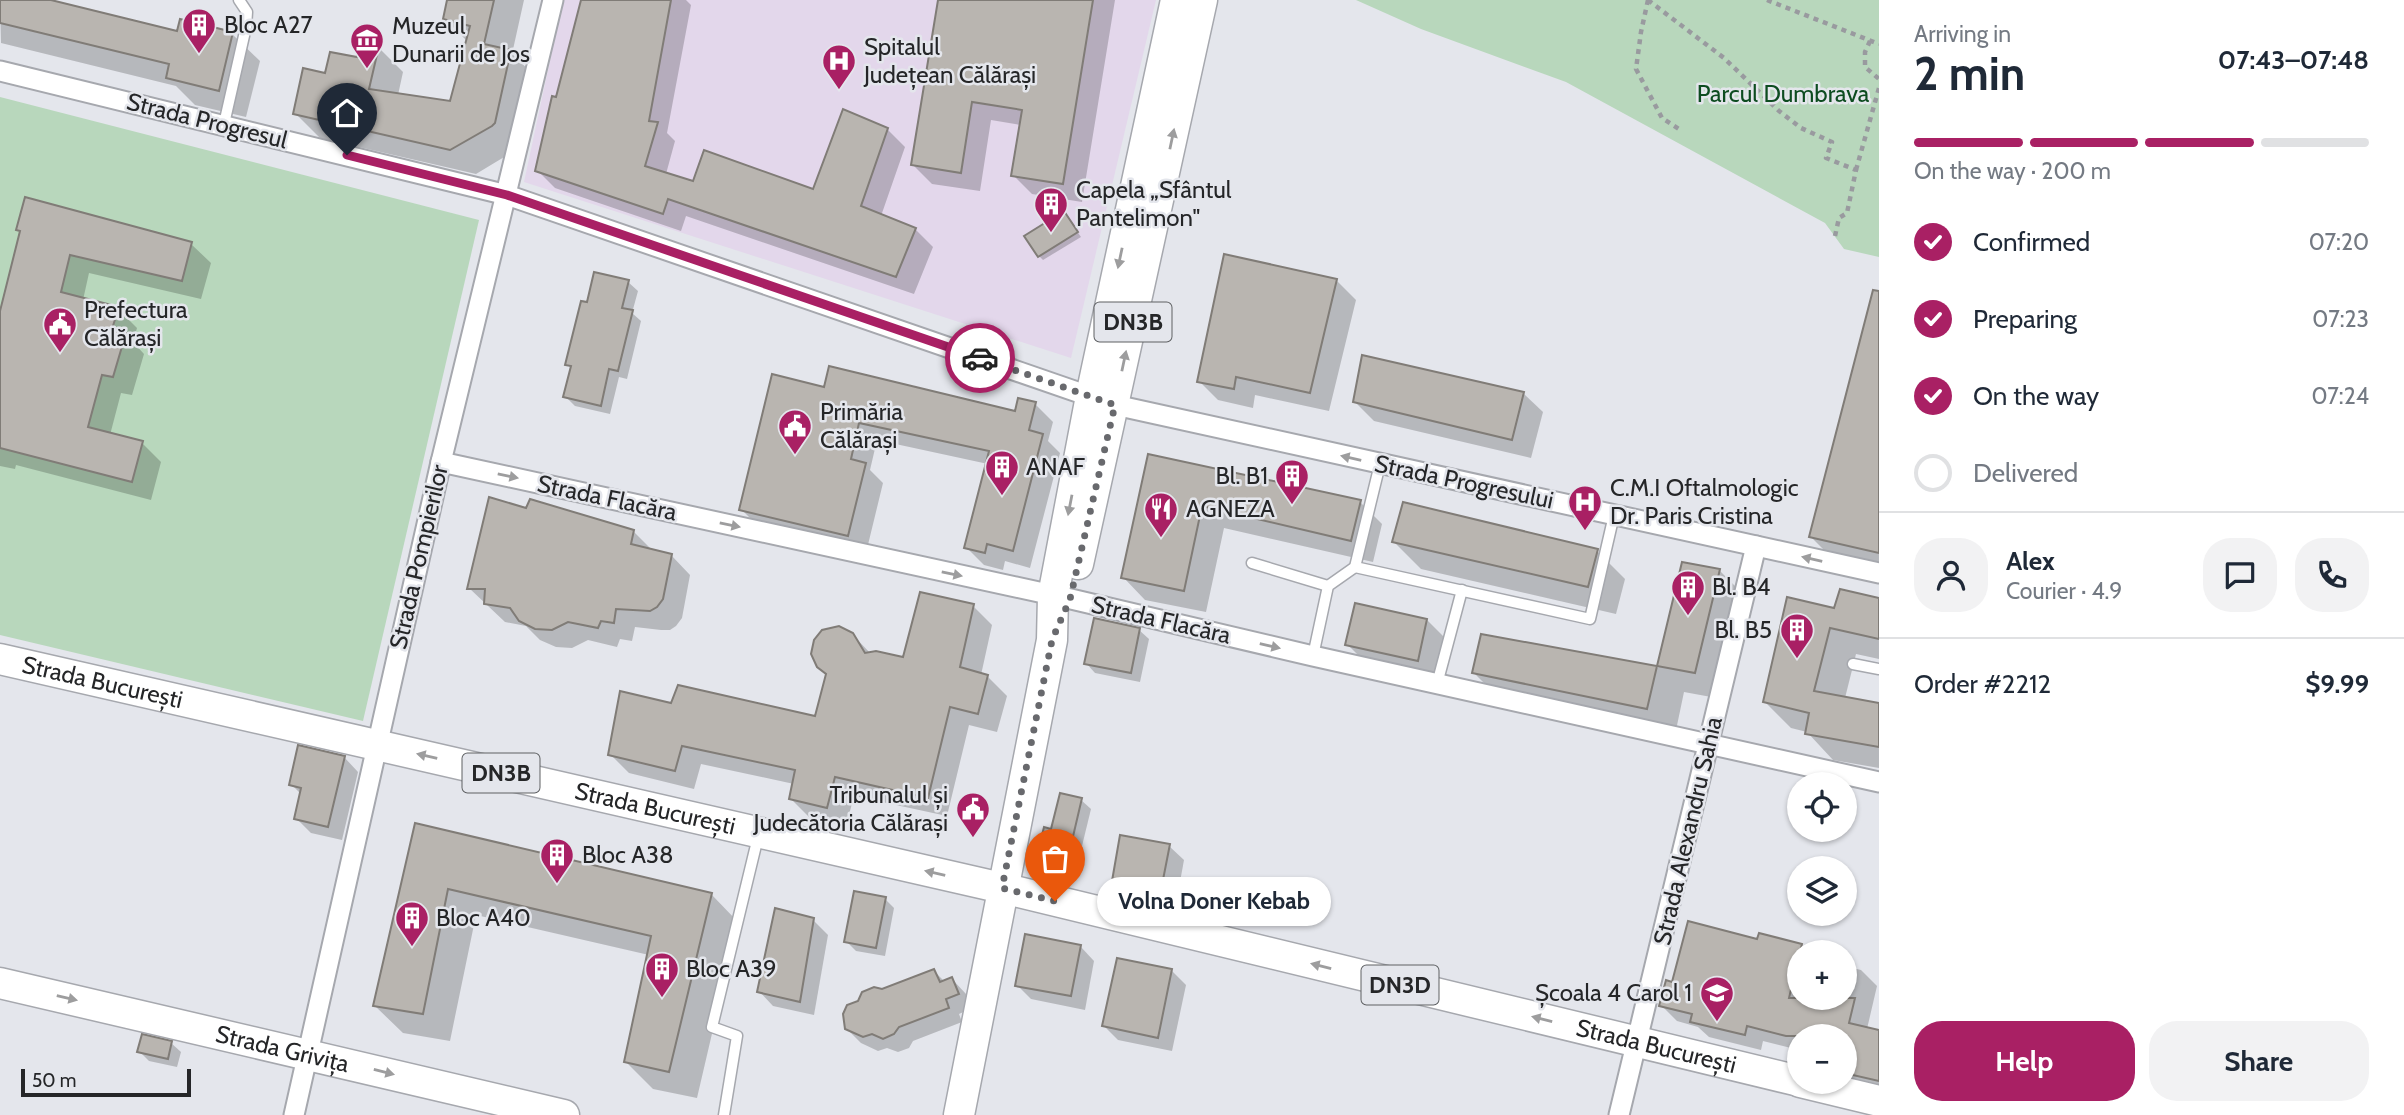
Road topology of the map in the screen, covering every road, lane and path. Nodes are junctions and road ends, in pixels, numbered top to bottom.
1 (239, 0) edge
2 (553, 0) edge
3 (1176, 0) edge
4 (1202, 0) edge
5 (1648, 0) edge
6 (1767, 0) edge
7 (1780, 2) edge
8 (1870, 41) junction
9 (1879, 44) edge
10 (0, 71) edge
11 (1879, 79) edge
12 (1879, 88) edge
13 (224, 124) junction
14 (1679, 129) dead end
15 (1856, 170) junction
16 (507, 195) junction
17 (1835, 236) dead end
18 (1103, 401) junction
19 (441, 462) junction
20 (1380, 464) junction
21 (1614, 515) junction
22 (1756, 546) junction
23 (1252, 563) dead end
24 (1355, 567) junction
25 (1879, 573) edge
26 (1328, 586) junction
27 (1462, 590) junction
28 (1062, 597) junction
29 (1313, 656) junction
30 (0, 659) edge
31 (1853, 664) dead end
32 (1879, 669) edge
33 (1437, 684) junction
34 (376, 745) junction
35 (1708, 745) junction
36 (1879, 782) edge
37 (759, 833) junction
38 (1002, 888) junction
39 (0, 983) edge
40 (1637, 1042) junction
41 (308, 1054) junction
42 (1787, 1078) edge
43 (1851, 1094) edge
44 (1879, 1101) edge
45 (294, 1115) edge
46 (564, 1115) edge
47 (724, 1115) edge
48 (959, 1115) edge
49 (1619, 1115) edge

1 - 13 lane
2 - 16 street, Strada Pompierilor
3 -> 18 main road, DN3B
18 -> 4 main road, DN3B
5 - 14 path
5 - 15 path
6 - 7 path
7 - 8 path
8 - 9 path
8 - 11 path
10 - 13 street, Strada Progresul
12 - 15 path
13 - 16 street, Strada Progresul
15 - 17 path
16 - 18 street, Strada Progresul
16 - 19 street, Strada Pompierilor
20 -> 18 street, Strada Progresului
18 - 28 main road, DN3B
19 -> 28 street, Strada Flacăra
19 - 34 street, Strada Pompierilor
20 - 21 street, Strada Progresului
20 - 24 lane
21 - 22 street, Strada Progresului
21 - 27 lane
25 -> 22 street, Strada Progresului
22 - 35 street, Strada Alexandru Sahia
23 - 26 lane
24 - 26 lane
24 - 27 lane
26 - 29 lane
27 - 33 lane
28 -> 29 street, Strada Flacăra
28 - 38 main road, DN3B
29 - 33 street, Strada Flacăra
30 - 34 main road, Strada București / DN3B
31 - 32 lane
33 - 35 street, Strada Flacăra
37 -> 34 main road, Strada București / DN3B
34 - 41 street, Strada Pompierilor
35 - 36 street, Strada Flacăra
35 - 40 street, Strada Alexandru Sahia
38 -> 37 main road, Strada București / DN3B
37 - 47 lane
40 -> 38 main road, Strada București / DN3D
38 - 48 main road, DN3B
39 -> 41 main road, Strada Grivița
40 - 42 main road, Strada București / DN3D
40 - 49 street, Strada Alexandru Sahia
41 - 45 street, Strada Pompierilor
41 -> 46 main road, Strada Grivița
43 - 44 main road, Strada București / DN3D

